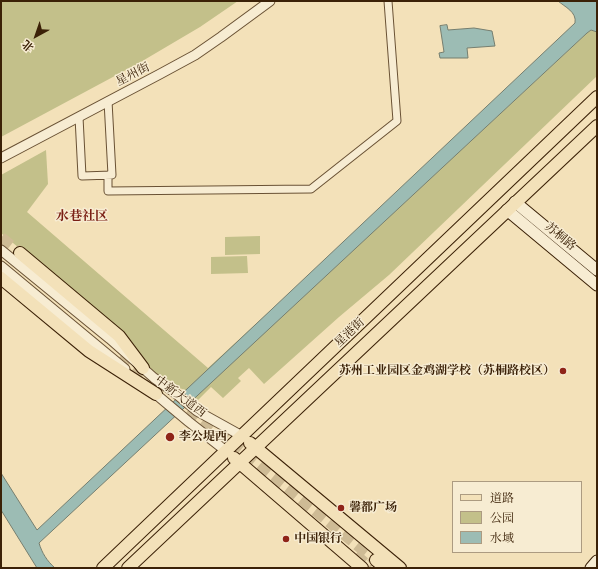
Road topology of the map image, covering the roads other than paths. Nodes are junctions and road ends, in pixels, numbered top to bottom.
1 (388, 1) edge
2 (267, 2) edge
3 (597, 97) edge
4 (108, 101) junction
5 (79, 117) junction
6 (597, 126) edge
7 (1, 158) edge
8 (108, 175) junction
9 (511, 206) junction
10 (530, 214) junction
11 (522, 223) junction
12 (1, 250) edge
13 (20, 253) tunnel mouth
14 (1, 266) edge
15 (597, 270) edge
16 (1, 278) edge
17 (597, 285) edge
18 (143, 368) junction
19 (156, 394) junction
20 (242, 436) junction
21 (255, 448) junction
22 (226, 451) junction
23 (239, 463) junction
24 (597, 560) edge
25 (103, 568) edge
26 (128, 568) edge
27 (362, 568) tunnel mouth
28 (400, 568) edge
29 (591, 568) edge

1 - 8 street
2 - 4 street, 星州街
3 - 20 main road, 星港街
4 - 5 street, 星州街
4 - 8 street
5 - 7 street, 星州街
5 - 8 street
6 - 9 main road, 星港街
9 - 10 main road, 苏桐路
9 - 11 main road, 苏桐路
9 - 21 main road, 星港街
10 - 11 main road
10 - 15 main road, 苏桐路
11 - 17 main road, 苏桐路
12 - 18 street, 中新大道西
13 - 18 main road
14 - 19 street, 中新大道西
16 - 19 main road
18 - 20 street, 中新大道西
19 - 22 street, 中新大道西
20 - 21 main road, 中新大道西
20 - 22 main road, 星港街
21 - 23 main road, 星港街
21 - 28 main road, 中新大道西
22 - 23 main road, 中新大道西
22 - 25 main road, 星港街
23 - 26 main road, 星港街
23 - 27 main road, 中新大道西
24 - 29 main road

